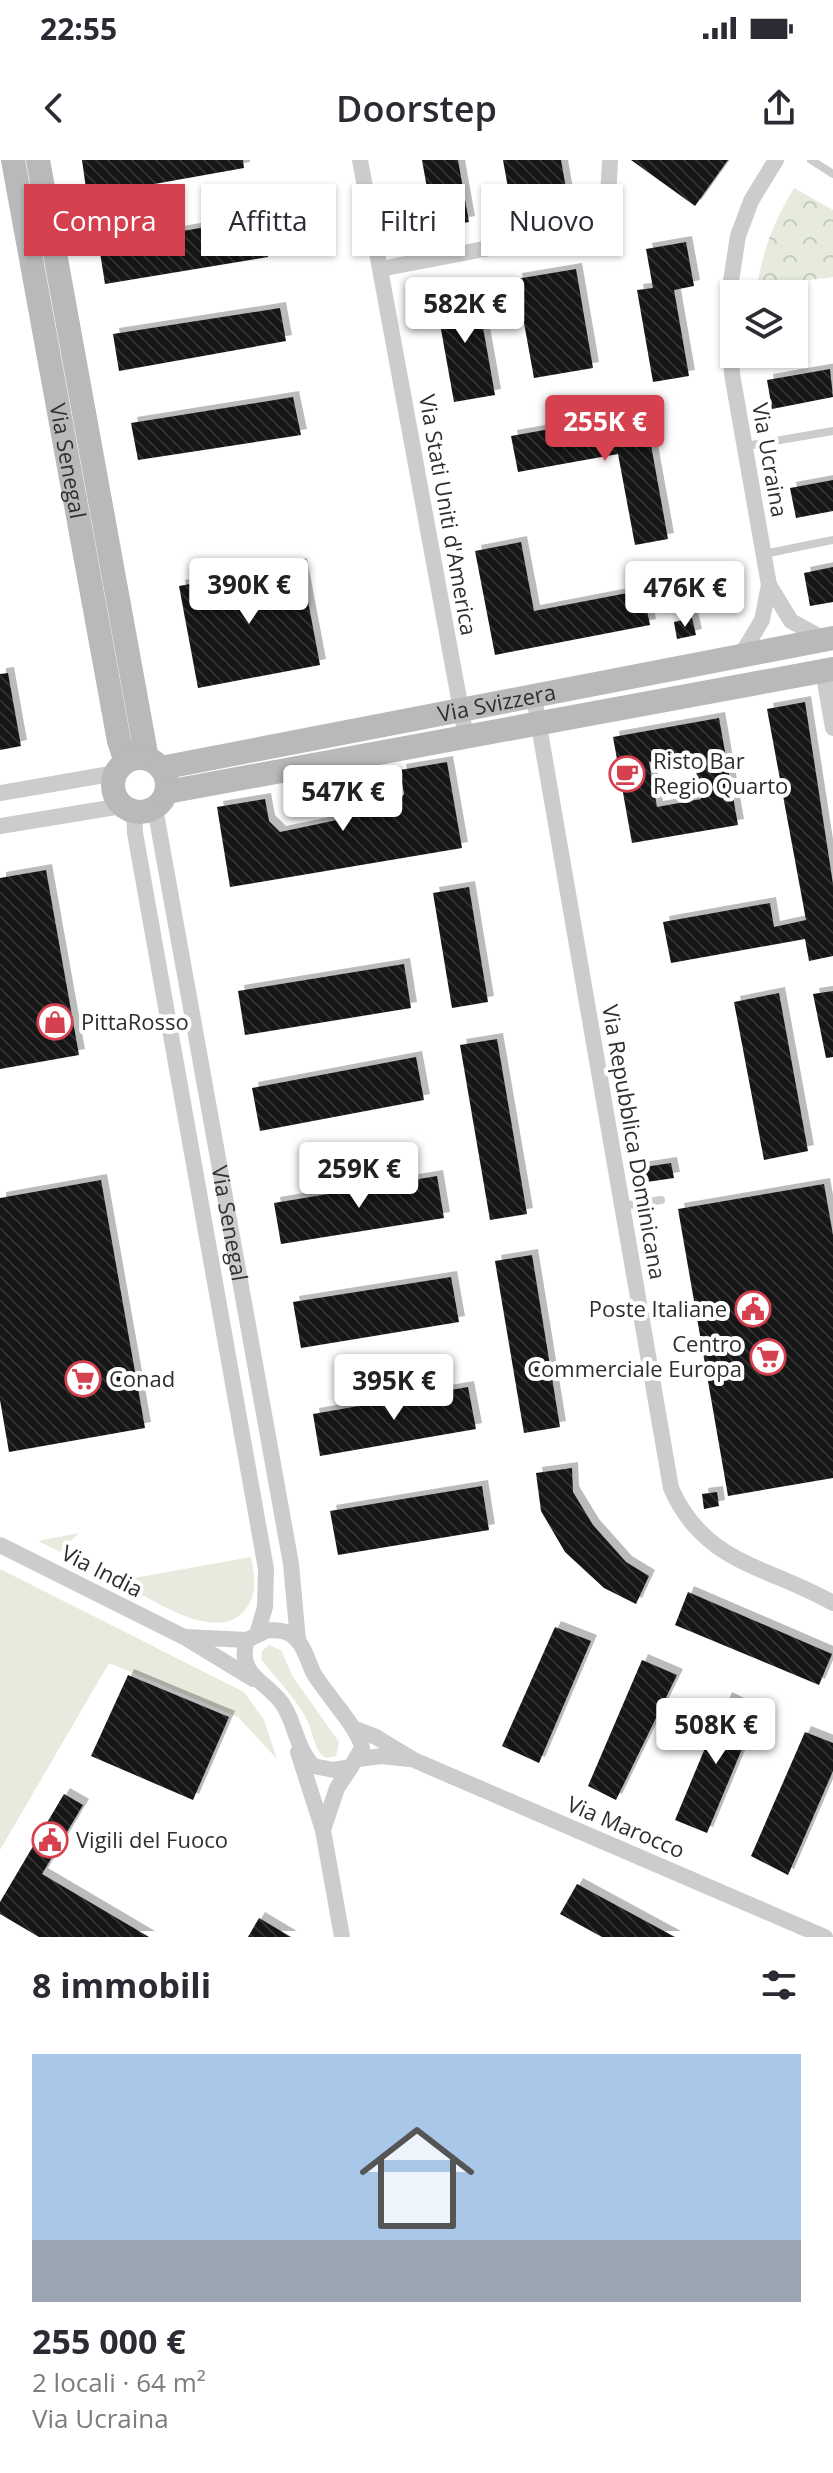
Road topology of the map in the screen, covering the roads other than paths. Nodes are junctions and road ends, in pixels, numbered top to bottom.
1 (13, 160) edge
2 (38, 160) edge
3 (360, 160) edge
4 (610, 160) edge
5 (776, 160) edge
6 (811, 160) edge
7 (833, 174) edge
8 (380, 269) junction
9 (833, 431) edge
10 (746, 446) junction
11 (833, 540) edge
12 (764, 554) junction
13 (769, 585) junction
14 (829, 639) edge
15 (741, 655) junction
16 (828, 670) edge
17 (534, 697) junction
18 (461, 710) junction
19 (539, 724) junction
20 (833, 728) edge
21 (369, 729) junction
22 (466, 737) junction
23 (276, 746) junction
24 (374, 754) junction
25 (280, 771) junction
26 (141, 785) junction
27 (0, 793) edge
28 (0, 826) edge
29 (661, 1200) dead end
30 (623, 1206) junction
31 (0, 1545) edge
32 (833, 1603) edge
33 (184, 1637) junction
34 (252, 1637) junction
35 (298, 1640) junction
36 (255, 1680) junction
37 (358, 1730) junction
38 (295, 1740) junction
39 (414, 1760) junction
40 (355, 1763) junction
41 (323, 1830) junction
42 (822, 1936) edge
43 (342, 1937) edge

1 - 26 main road, Via Senegal
2 - 26 main road, Via Senegal
3 - 8 street, Via Stati Uniti d'America
4 - 8 street
5 - 10 street, Via Ucraina
6 - 7 lane
8 - 18 street, Via Stati Uniti d'America
9 - 10 lane
10 - 12 street, Via Ucraina
11 - 12 lane
12 - 13 street, Via Ucraina
13 - 14 street, Via Ucraina
13 - 15 street, Via Ucraina
14 - 15 main road, Via Svizzera
15 - 17 main road, Via Svizzera
16 - 19 main road, Via Svizzera
16 - 20 street
17 - 18 main road, Via Svizzera
17 - 19 street, Via Repubblica Dominicana
18 - 21 main road, Via Svizzera
18 - 22 street, Via Stati Uniti d'America
19 - 22 main road, Via Svizzera
19 - 30 street, Via Repubblica Dominicana
21 - 23 main road, Via Svizzera
21 - 24 lane
22 - 24 main road, Via Svizzera
23 - 25 lane
23 - 26 main road, Via Svizzera
24 - 25 main road, Via Svizzera
25 - 26 main road, Via Svizzera
26 - 27 street, Via Svizzera
26 - 28 street, Via Svizzera
26 - 34 street, Via Senegal
26 - 35 street, Via Senegal
29 - 30 lane
30 - 32 street, Via Repubblica Dominicana
31 - 33 street, Via India
33 - 34 street, Via India
33 - 36 street, Via India
34 - 35 street, Via India
34 - 36 street
35 - 37 street
36 - 38 street, Via India
37 - 39 street, Via Marocco
37 - 40 street
38 - 40 street, Via Marocco
38 - 41 street
39 - 40 street, Via Marocco
39 - 42 street, Via Marocco
40 - 41 street
41 - 43 street

